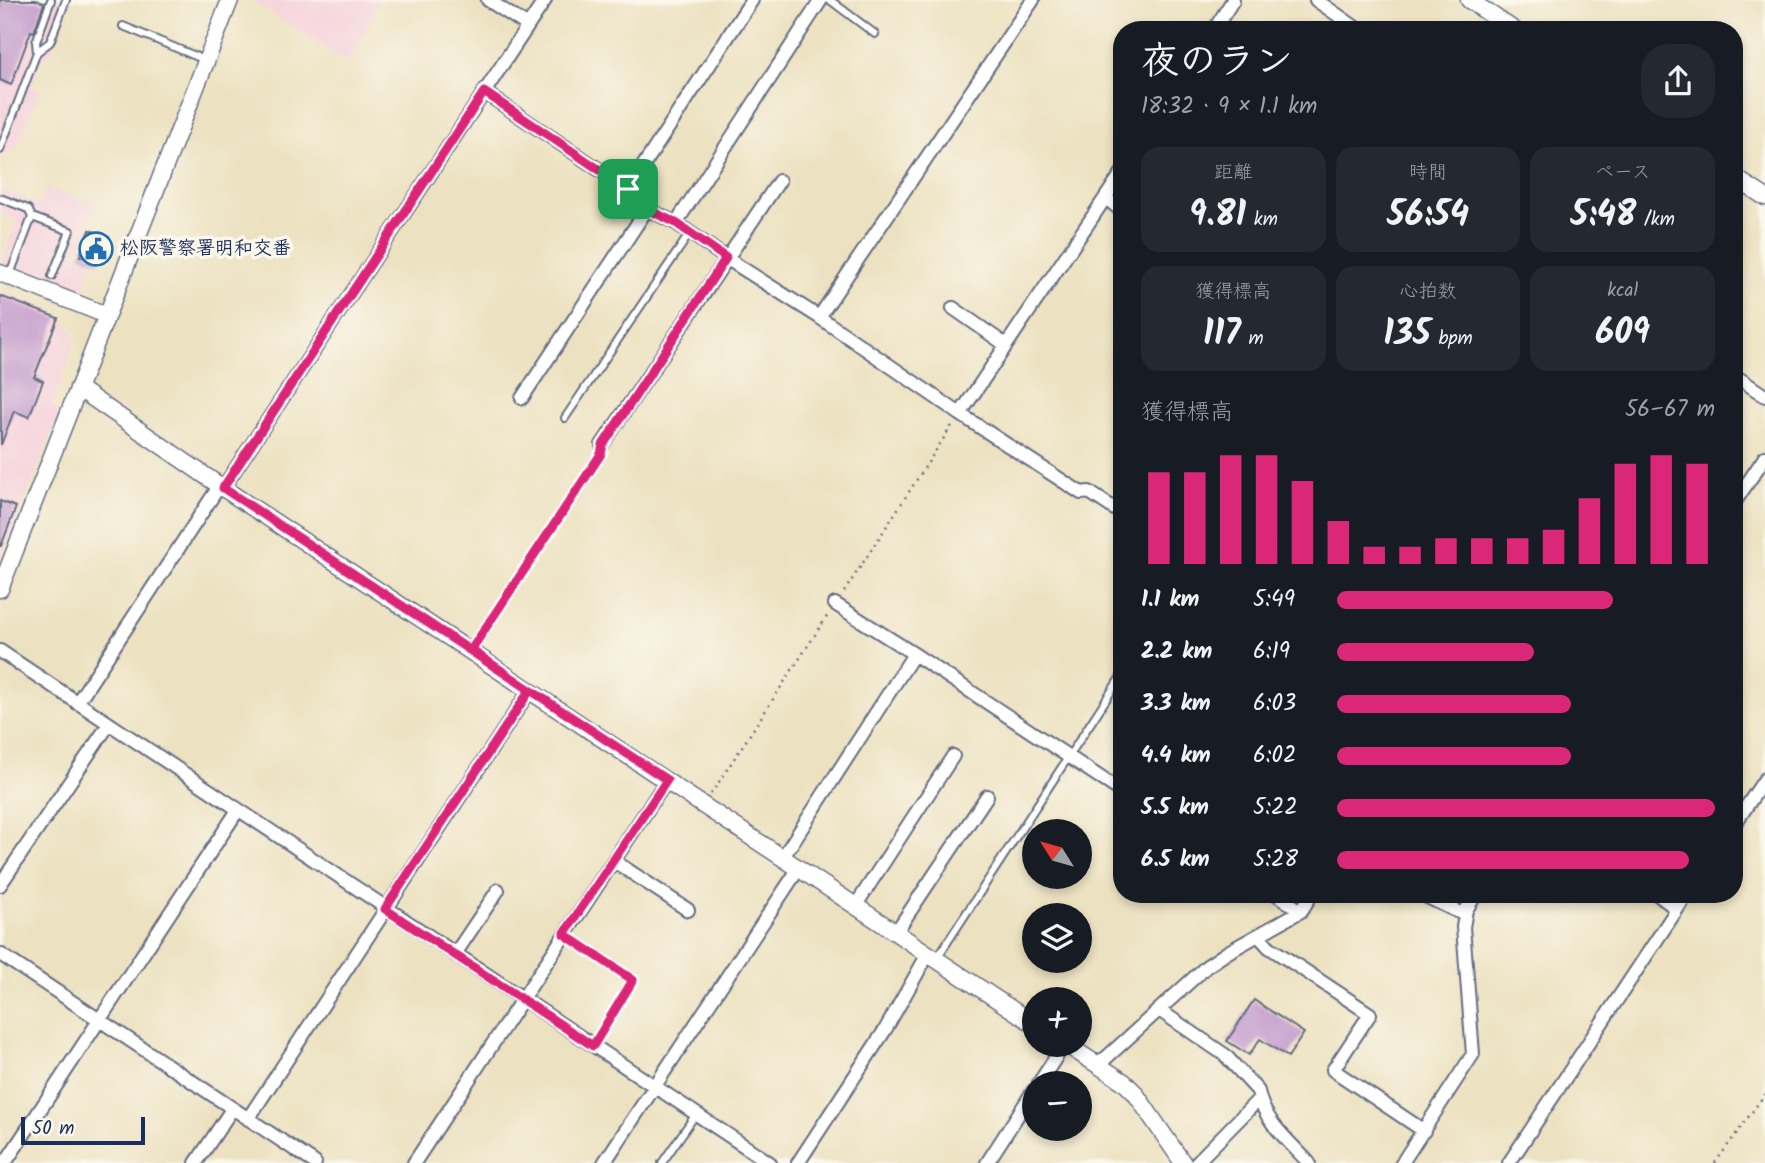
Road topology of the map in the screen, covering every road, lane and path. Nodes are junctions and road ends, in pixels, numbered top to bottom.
1 (51, 0) edge
2 (66, 0) edge
3 (230, 0) edge
4 (488, 0) edge
5 (545, 0) edge
6 (752, 0) edge
7 (821, 0) edge
8 (830, 0) edge
9 (1033, 0) edge
10 (1233, 0) edge
11 (1316, 0) edge
12 (1469, 0) edge
13 (1220, 21) edge
14 (1346, 21) edge
15 (1500, 21) edge
16 (123, 26) dead end
17 (528, 26) junction
18 (875, 34) dead end
19 (37, 52) junction
20 (206, 60) junction
21 (484, 92) junction
22 (0, 150) edge
23 (779, 181) dead end
24 (1743, 185) edge
25 (1113, 187) edge
26 (628, 189) junction
27 (1765, 197) edge
28 (0, 198) edge
29 (1106, 198) junction
30 (1113, 204) edge
31 (647, 209) junction
32 (32, 217) junction
33 (676, 223) junction
34 (690, 233) junction
35 (726, 258) junction
36 (5, 275) edge
37 (52, 276) dead end
38 (953, 308) dead end
39 (106, 315) junction
40 (819, 317) junction
41 (1006, 345) junction
42 (1743, 381) edge
43 (78, 388) junction
44 (1765, 396) edge
45 (522, 398) dead end
46 (960, 414) junction
47 (565, 418) dead end
48 (603, 445) joint
49 (1765, 457) edge
50 (222, 486) junction
51 (1743, 490) edge
52 (1113, 508) edge
53 (0, 589) edge
54 (835, 604) dead end
55 (471, 650) junction
56 (0, 652) edge
57 (914, 654) junction
58 (1113, 689) edge
59 (530, 690) junction
60 (77, 703) junction
61 (109, 724) junction
62 (953, 756) dead end
63 (1069, 757) junction
64 (1765, 779) edge
65 (667, 780) junction
66 (1113, 786) edge
67 (987, 796) dead end
68 (238, 810) junction
69 (1743, 812) edge
70 (783, 857) junction
71 (614, 861) junction
72 (799, 867) junction
73 (0, 886) edge
74 (498, 890) dead end
75 (1289, 903) edge
76 (1306, 903) edge
77 (1440, 903) edge
78 (1470, 903) edge
79 (1669, 903) edge
80 (1681, 903) edge
81 (856, 905) junction
82 (385, 909) junction
83 (1677, 909) junction
84 (688, 910) dead end
85 (1301, 911) junction
86 (1465, 915) junction
87 (897, 932) junction
88 (564, 934) junction
89 (1258, 935) junction
90 (0, 954) edge
91 (456, 954) junction
92 (932, 956) junction
93 (522, 999) junction
94 (1159, 1010) junction
95 (1022, 1016) edge
96 (100, 1019) junction
97 (593, 1046) junction
98 (1085, 1057) edge
99 (1095, 1063) junction
100 (654, 1087) junction
101 (1765, 1094) edge
102 (1259, 1099) junction
103 (232, 1108) junction
104 (1022, 1108) edge
105 (696, 1114) junction
106 (248, 1119) junction
107 (1424, 1130) junction
108 (5, 1163) edge
109 (197, 1163) edge
110 (315, 1163) edge
111 (414, 1163) edge
112 (604, 1163) edge
113 (662, 1163) edge
114 (770, 1163) edge
115 (798, 1163) edge
116 (986, 1163) edge
117 (1183, 1163) edge
118 (1196, 1163) edge
119 (1310, 1163) edge
120 (1402, 1163) edge
121 (1509, 1163) edge
122 (1715, 1163) edge

1 - 19 lane
2 - 19 lane
3 - 20 street
4 - 17 street
5 - 17 street
6 - 26 street
7 - 33 street
8 - 18 lane
9 - 40 street
10 - 13 street
11 - 14 street
12 - 15 street
16 - 20 lane
17 - 21 street
19 - 22 lane
20 - 39 street
21 - 26 street
21 - 50 street
23 - 35 street
24 - 27 street
25 - 29 street
26 - 31 street
28 - 32 lane
29 - 30 street
29 - 41 street
31 - 33 street
31 - 45 street
32 - 36 lane
32 - 37 lane
33 - 34 street
34 - 35 street
34 - 47 lane
35 - 40 street
35 - 48 street
36 - 39 street
38 - 41 street
39 - 43 street
40 - 46 street
41 - 46 street
42 - 44 street
43 - 50 street
43 - 53 street
46 - 52 street
48 - 55 path
49 - 51 street
50 - 55 street
50 - 60 street
54 - 57 street
55 - 59 street
56 - 60 street
57 - 63 street
57 - 70 street
58 - 63 lane
59 - 65 street
59 - 82 street
60 - 61 street
61 - 68 street
61 - 73 street
62 - 81 street
63 - 66 street
63 - 92 lane
64 - 69 street
65 - 70 street
65 - 71 street
67 - 87 street
68 - 82 street
68 - 96 street
70 - 72 street
71 - 84 street
71 - 88 street
72 - 81 street
72 - 100 street
74 - 91 street
75 - 85 street
76 - 85 street
77 - 86 street
78 - 86 street
79 - 83 street
80 - 83 street
81 - 87 street
82 - 91 street
82 - 106 street
83 - 121 street
85 - 89 street
86 - 107 street
87 - 92 street
88 - 93 street
88 - 97 lane
89 - 94 street
89 - 107 street
90 - 96 street
91 - 93 street
92 - 95 street
92 - 115 street
93 - 97 street
93 - 111 street
94 - 99 street
94 - 102 street
96 - 103 street
96 - 108 street
97 - 100 street
98 - 99 street
99 - 117 street
100 - 105 street
100 - 112 street
101 - 122 path
102 - 118 street
102 - 119 street
103 - 106 street
103 - 109 street
104 - 116 street
105 - 113 lane
105 - 114 street
106 - 110 street
107 - 120 street

